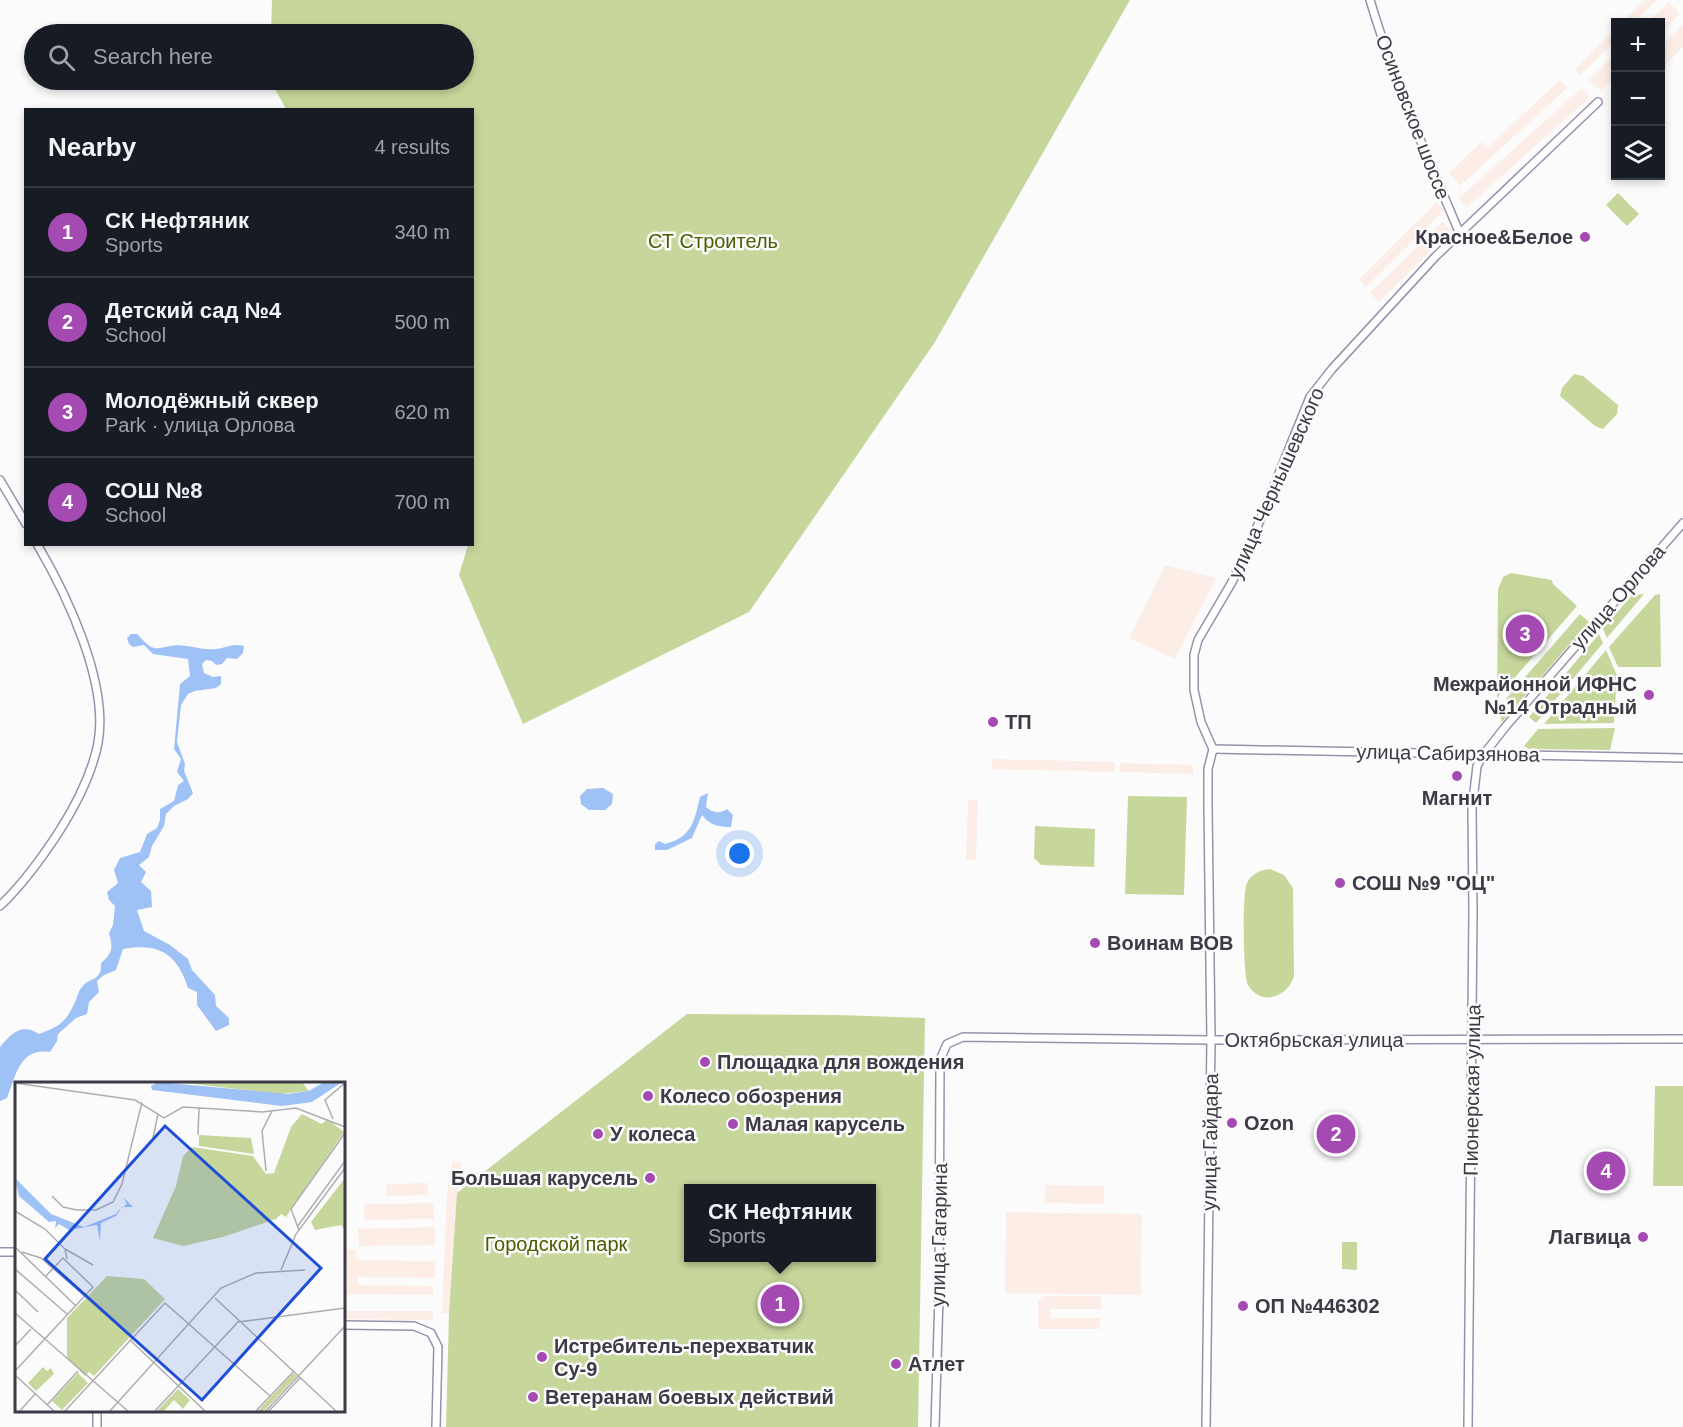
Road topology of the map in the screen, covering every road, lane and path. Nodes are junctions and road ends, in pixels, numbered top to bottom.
1 (1370, 0) edge
2 (1598, 102) dead end
3 (1460, 234) junction
4 (0, 480) edge
5 (24, 521) edge
6 (1683, 523) edge
7 (38, 546) edge
8 (1213, 749) junction
9 (1484, 754) junction
10 (1683, 758) edge
11 (0, 906) edge
12 (1683, 1039) edge
13 (1211, 1040) junction
14 (1472, 1040) junction
15 (947, 1044) joint
16 (345, 1324) edge
17 (436, 1427) edge
18 (935, 1427) edge
19 (1206, 1427) edge
20 (1468, 1427) edge

1 - 3 street, Осиновское шоссе
2 - 3 street, улица Чернышевского
3 - 8 street, улица Чернышевского
4 - 5 street
6 - 9 street, улица Орлова
7 - 11 street
8 - 9 street, улица Сабирзянова
8 - 13 street, улица Гайдара
9 - 10 street, улица Сабирзянова
9 - 14 street, Пионерская улица
12 - 14 street, Октябрьская улица
13 - 14 street, Октябрьская улица
13 - 15 street, Октябрьская улица
13 - 19 street, улица Гайдара
14 - 20 street, Пионерская улица
15 - 18 street, улица Гагарина
16 - 17 street

